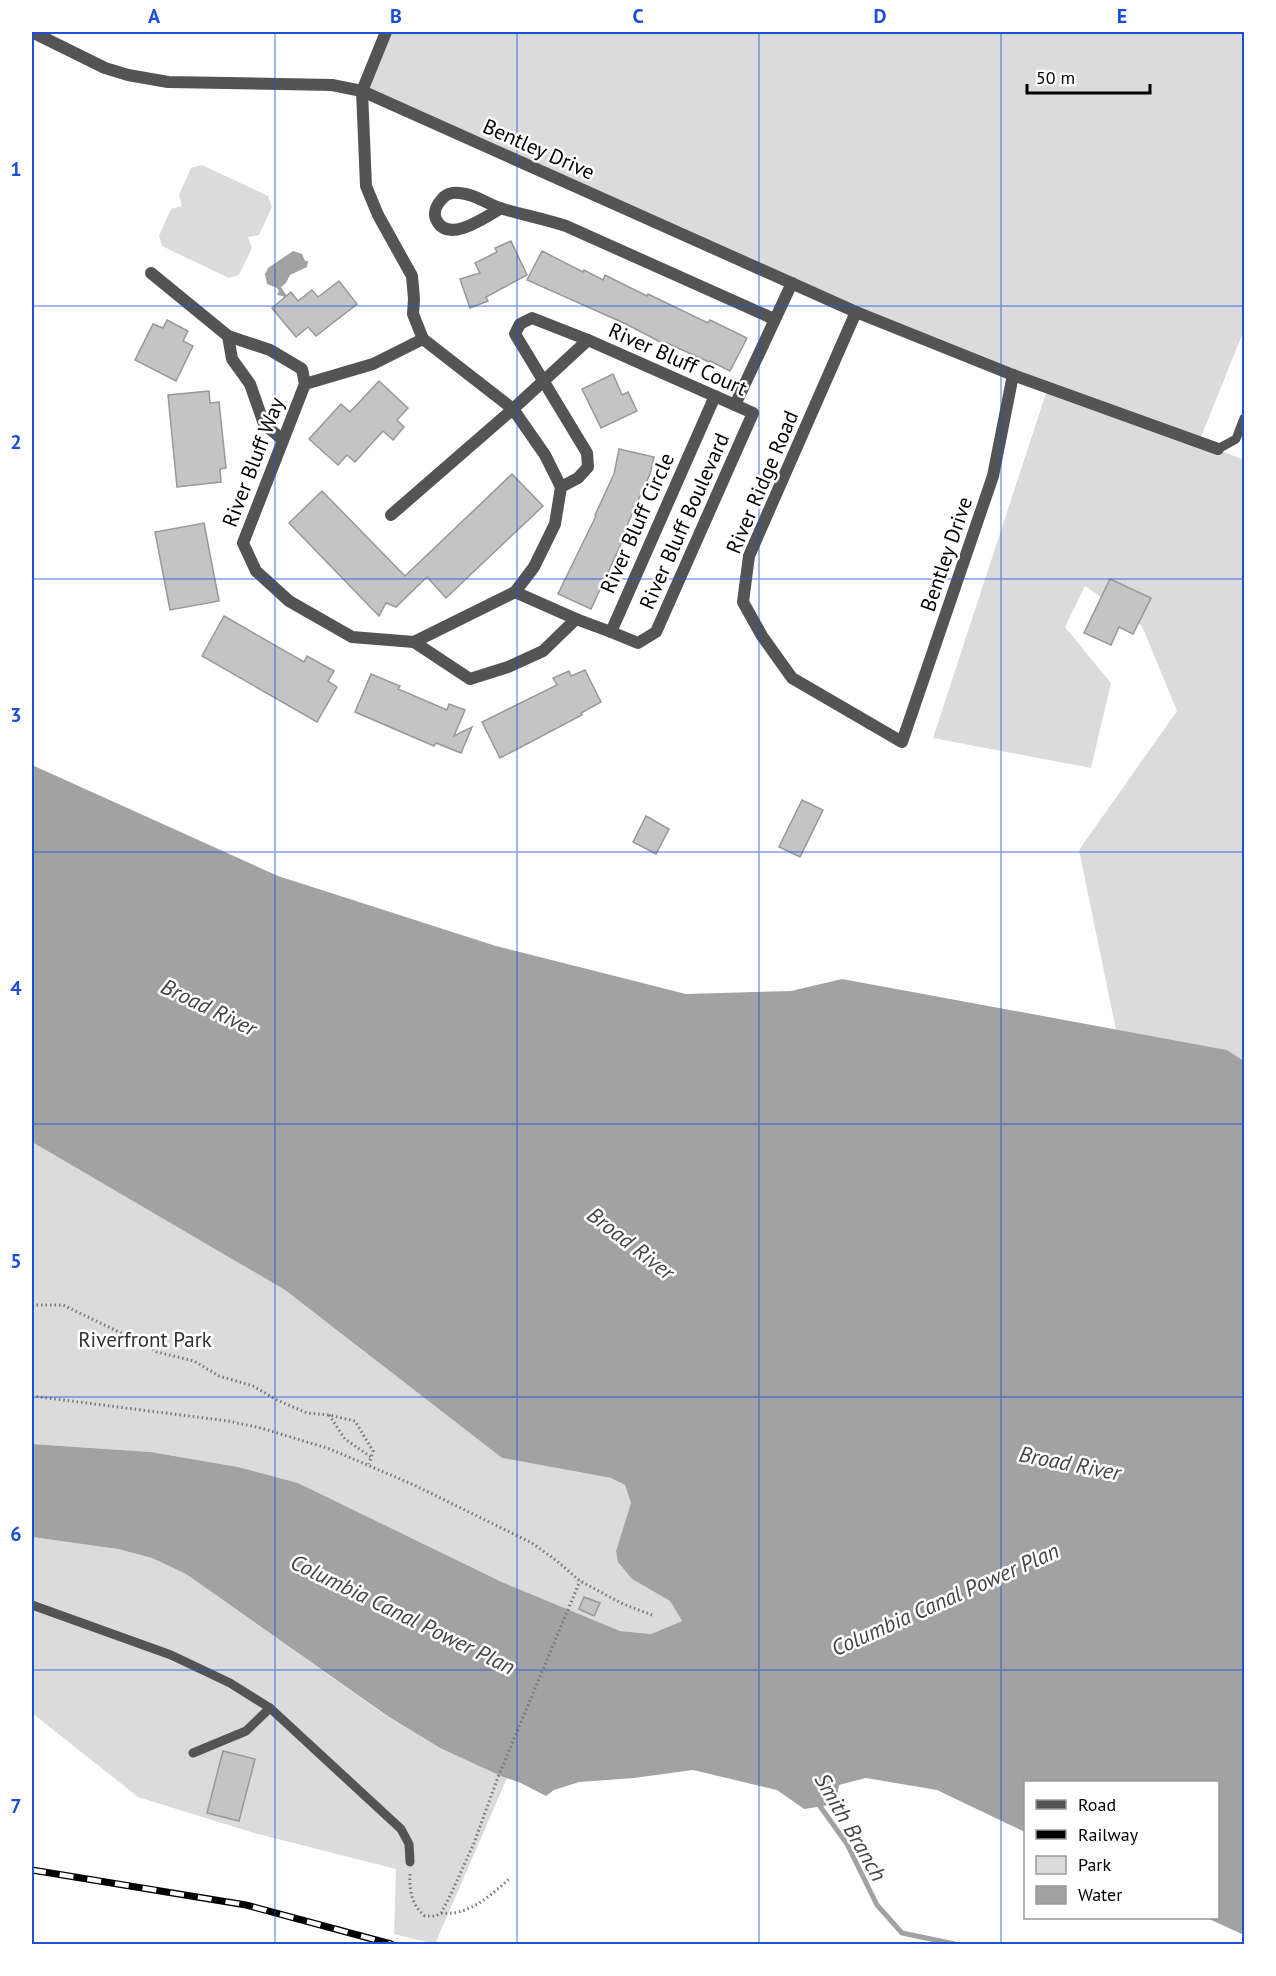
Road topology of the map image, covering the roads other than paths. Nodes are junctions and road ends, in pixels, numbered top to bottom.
1 (32, 32) edge
2 (386, 32) edge
3 (362, 92) junction
4 (501, 208) junction
5 (151, 273) dead end
6 (792, 283) junction
7 (856, 312) junction
8 (774, 320) junction
9 (228, 336) junction
10 (423, 339) junction
11 (588, 340) junction
12 (1013, 375) junction
13 (544, 381) junction
14 (305, 384) junction
15 (715, 396) junction
16 (735, 405) junction
17 (513, 409) junction
18 (753, 413) joint
19 (1245, 418) edge
20 (283, 440) junction
21 (1218, 449) joint
22 (561, 487) junction
23 (391, 515) dead end
24 (515, 592) junction
25 (576, 619) junction
26 (611, 632) junction
27 (414, 642) junction
28 (902, 742) joint
29 (32, 1605) edge
30 (270, 1708) junction
31 (193, 1753) dead end
32 (410, 1862) road end

1 - 3 street, Bentley Drive
2 - 3 street
3 - 6 street, Bentley Drive
3 - 10 street
4 - 4 street
4 - 8 street
5 - 9 street
6 - 7 street, Bentley Drive
6 - 8 street
7 - 12 street, Bentley Drive
7 - 28 street, River Ridge Road
8 - 16 street
9 - 14 street
9 - 20 street
10 - 14 street, River Bluff Way
10 - 17 street
11 - 13 street, River Bluff Court
11 - 13 street, River Bluff Court
11 - 15 street, River Bluff Court
12 - 21 street, Bentley Drive
12 - 28 street, Bentley Drive
13 - 17 street, River Bluff Court
13 - 22 street, River Bluff Court
14 - 20 street, River Bluff Way
15 - 16 street, River Bluff Court
15 - 26 street, River Bluff Circle
16 - 18 street, River Bluff Court
17 - 22 street
17 - 23 street, River Bluff Court
18 - 26 street, River Bluff Boulevard
19 - 21 lane
20 - 27 street, River Bluff Way
22 - 24 street
24 - 25 street
24 - 27 street
25 - 26 street
25 - 27 street, River Bluff Way
29 - 30 lane
30 - 31 lane
30 - 32 lane

